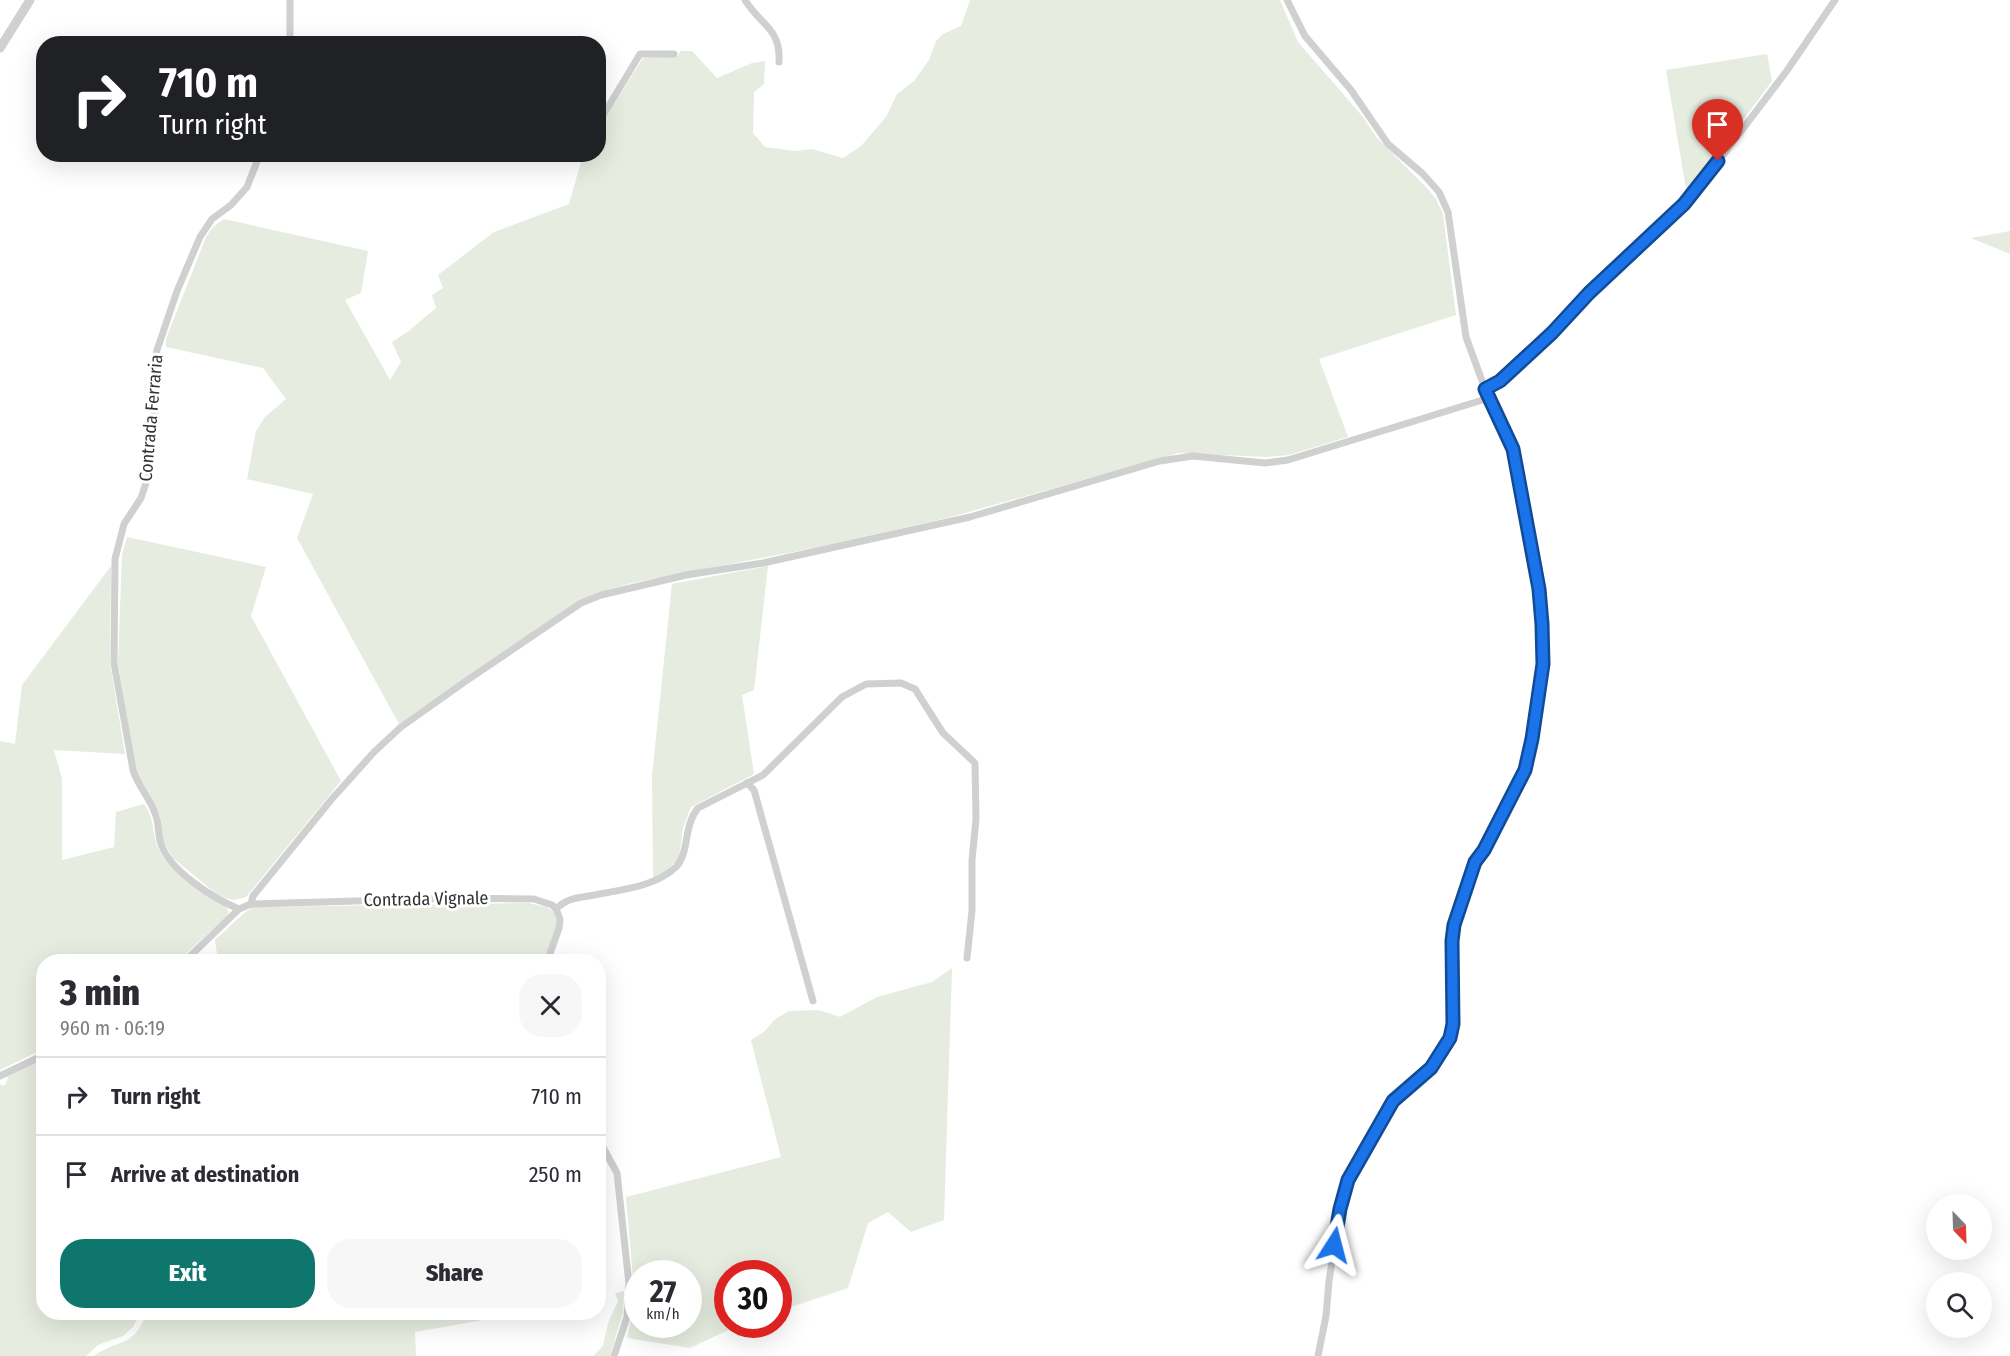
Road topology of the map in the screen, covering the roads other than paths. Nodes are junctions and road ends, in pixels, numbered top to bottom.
1 (30, 0) edge
2 (290, 0) edge
3 (745, 0) edge
4 (1287, 0) edge
5 (1835, 0) edge
6 (290, 36) edge
7 (0, 48) edge
8 (674, 54) dead end
9 (779, 62) dead end
10 (606, 111) edge
11 (257, 162) edge
12 (1485, 389) junction
13 (1489, 398) junction
14 (747, 783) junction
15 (251, 904) junction
16 (239, 909) junction
17 (556, 909) junction
18 (192, 954) edge
19 (550, 954) edge
20 (967, 958) dead end
21 (813, 1001) dead end
22 (36, 1059) edge
23 (0, 1076) edge
24 (606, 1154) edge
25 (614, 1356) edge
26 (1318, 1356) edge

1 - 7 street
2 - 6 street
3 - 9 street
4 - 12 street
5 - 12 street
8 - 10 street
11 - 16 street, Contrada Ferraria
12 - 13 street
13 - 15 street
13 - 26 street
14 - 17 street
14 - 20 street
14 - 21 street
15 - 16 street, Contrada Vignale
15 - 17 street, Contrada Vignale
16 - 18 street
17 - 19 street
22 - 23 street
24 - 25 street

